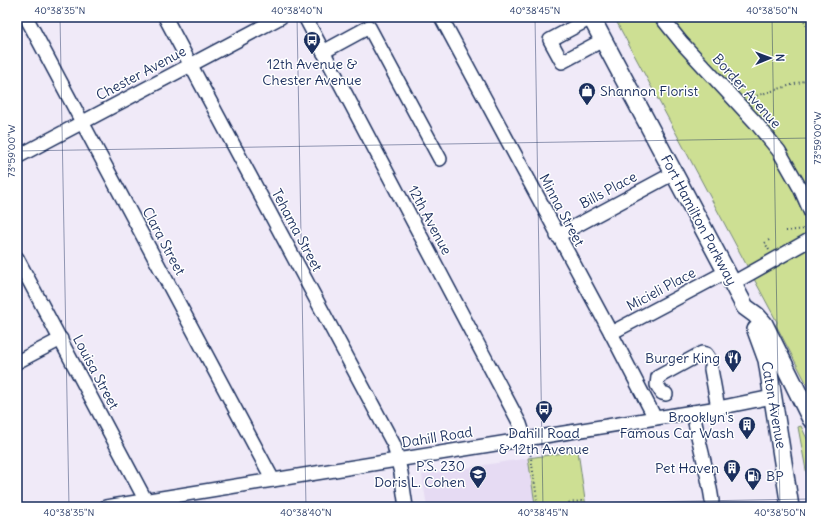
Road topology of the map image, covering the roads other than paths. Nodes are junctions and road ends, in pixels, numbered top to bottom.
1 (26, 17) edge
2 (165, 17) edge
3 (280, 17) edge
4 (305, 17) edge
5 (441, 17) edge
6 (661, 17) edge
7 (591, 18) edge
8 (603, 40) junction
9 (323, 52) junction
10 (190, 65) junction
11 (83, 122) junction
12 (17, 158) edge
13 (440, 159) dead end
14 (674, 173) junction
15 (811, 213) edge
16 (558, 236) junction
17 (807, 237) edge
18 (17, 258) edge
19 (729, 278) junction
20 (745, 306) junction
21 (611, 333) junction
22 (61, 338) junction
23 (17, 362) edge
24 (666, 394) dead end
25 (772, 398) junction
26 (718, 408) junction
27 (693, 412) junction
28 (655, 418) junction
29 (811, 418) edge
30 (528, 445) junction
31 (397, 460) junction
32 (274, 480) junction
33 (146, 501) junction
34 (712, 501) dead end
35 (106, 507) edge
36 (406, 507) edge
37 (790, 507) edge

1 - 11 street, Clara Street
2 - 10 street, Tehama Street
3 - 10 street, Chester Avenue
4 - 9 street, 12th Avenue
5 - 16 street, Minna Street
6 - 15 street, Border Avenue
7 - 8 main road, Fort Hamilton Parkway
7 - 8 street
8 - 14 main road, Fort Hamilton Parkway
9 - 13 street
9 - 30 street, 12th Avenue
10 - 11 street, Chester Avenue
10 - 31 street, Tehama Street
11 - 12 street, Chester Avenue
11 - 32 street, Clara Street
14 - 16 street, Bills Place
14 - 19 main road, Fort Hamilton Parkway
16 - 21 street, Minna Street
17 - 19 street, Micieli Place
18 - 22 street, Louisa Street
19 - 20 main road, Fort Hamilton Parkway
19 - 21 street, Micieli Place
20 - 25 main road, Caton Avenue
20 - 29 main road, Fort Hamilton Parkway
21 - 28 street, Minna Street
22 - 23 street
22 - 33 street, Louisa Street
24 - 26 street
25 - 26 street, Dahill Road
25 - 37 main road, Caton Avenue
26 - 27 street, Dahill Road
27 - 28 street, Dahill Road
27 - 34 street
28 - 30 street, Dahill Road
30 - 31 street, Dahill Road
31 - 32 street, Dahill Road
31 - 36 street, Tehama Street
32 - 33 street, Dahill Road
33 - 35 street, Dahill Road

